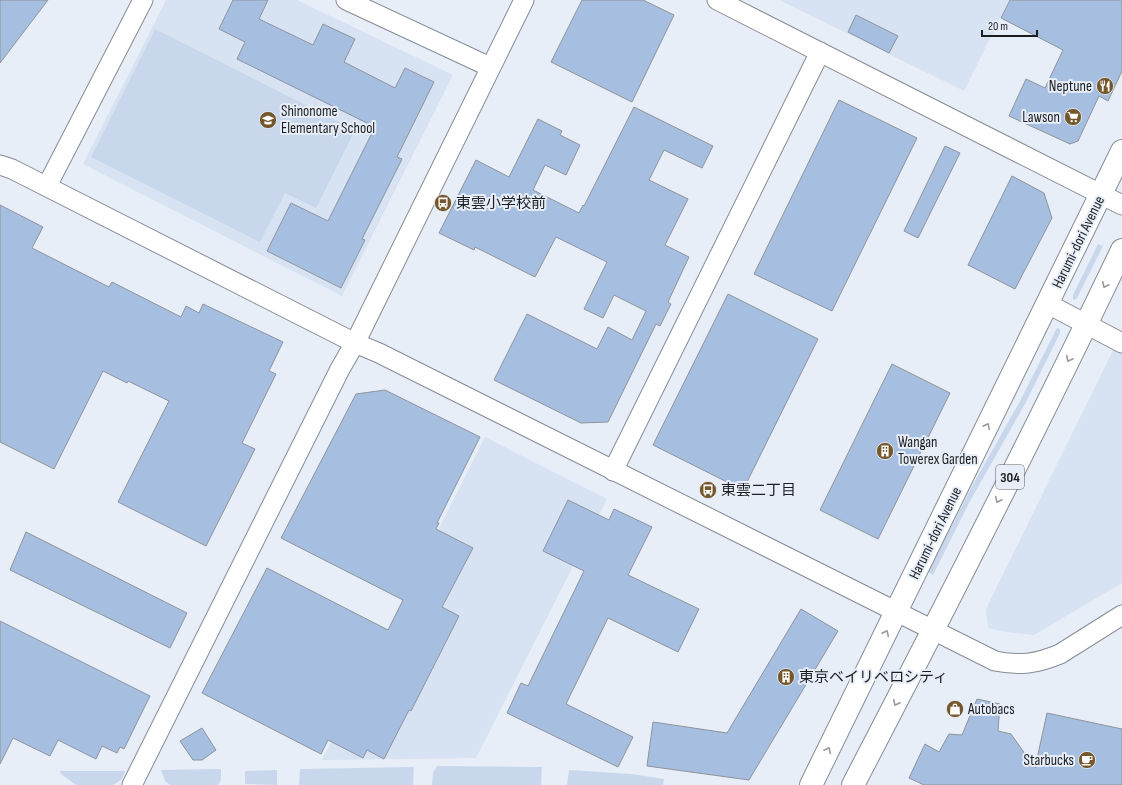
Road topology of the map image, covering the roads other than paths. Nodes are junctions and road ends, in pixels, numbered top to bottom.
1 (143, 0) edge
2 (346, 0) edge
3 (524, 0) edge
4 (717, 0) edge
5 (820, 52) junction
6 (490, 67) junction
7 (1122, 152) edge
8 (0, 165) edge
9 (47, 186) junction
10 (1101, 194) junction
11 (1122, 205) edge
12 (1122, 250) edge
13 (1048, 304) junction
14 (1086, 324) junction
15 (355, 343) junction
16 (1122, 343) edge
17 (614, 471) junction
18 (896, 612) junction
19 (1122, 615) edge
20 (933, 631) junction
21 (132, 785) edge
22 (811, 785) edge
23 (853, 785) edge

1 - 9 street
2 - 6 street
3 - 6 street
4 - 5 street
5 - 10 street
5 - 17 street
6 - 15 street
7 - 10 main road, Harumi-dori Avenue
8 - 9 street
9 - 15 street
10 - 11 street
10 - 13 main road, Harumi-dori Avenue
12 -> 14 main road, 304
13 - 14 street
18 -> 13 main road, Harumi-dori Avenue
14 - 16 street
14 -> 20 main road, 304
15 - 17 street
15 - 21 street
17 - 18 street
18 - 20 street
22 -> 18 main road, Harumi-dori Avenue
19 - 20 street
20 -> 23 main road, 304

